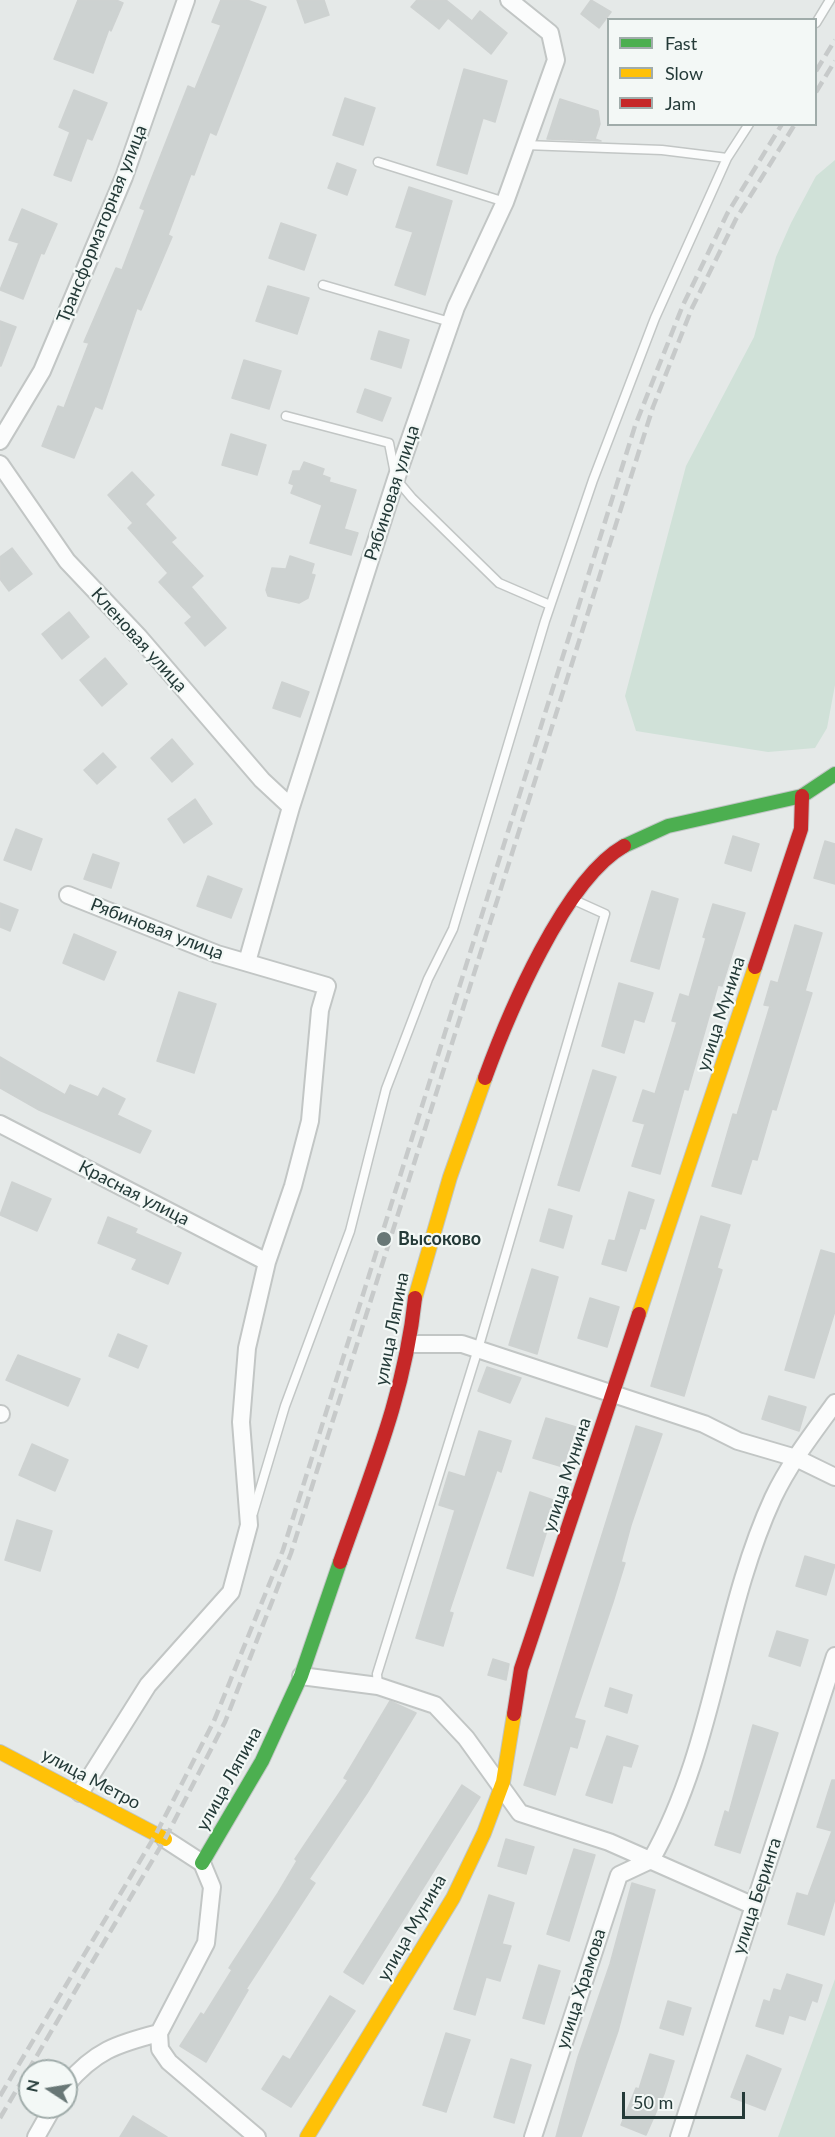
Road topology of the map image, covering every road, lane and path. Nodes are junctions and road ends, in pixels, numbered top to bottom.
1 (186, 0) edge
2 (509, 0) edge
3 (830, 0) edge
4 (817, 21) edge
5 (748, 126) edge
6 (525, 145) junction
7 (727, 158) junction
8 (378, 162) dead end
9 (505, 202) junction
10 (323, 285) dead end
11 (450, 322) junction
12 (286, 416) dead end
13 (0, 441) edge
14 (0, 464) edge
15 (396, 478) junction
16 (550, 605) junction
17 (835, 774) edge
18 (802, 796) junction
19 (291, 807) junction
20 (68, 895) dead end
21 (573, 900) junction
22 (247, 962) junction
23 (0, 1124) edge
24 (267, 1262) junction
25 (410, 1344) junction
26 (478, 1349) junction
27 (613, 1393) junction
28 (835, 1403) edge
29 (796, 1458) junction
30 (835, 1477) edge
31 (249, 1525) junction
32 (835, 1656) edge
33 (301, 1676) junction
34 (378, 1686) junction
35 (0, 1752) edge
36 (500, 1788) junction
37 (80, 1792) junction
38 (165, 1839) joint
39 (651, 1860) junction
40 (202, 1863) junction
41 (754, 1906) junction
42 (159, 2033) junction
43 (78, 2071) edge
44 (46, 2119) edge
45 (36, 2137) edge
46 (257, 2137) edge
47 (307, 2137) edge
48 (533, 2137) edge
49 (680, 2137) edge

1 - 13 street, Трансформаторная улица
2 - 6 street, Рябиновая улица
3 - 4 lane
5 - 7 lane
6 - 7 lane
6 - 9 street, Рябиновая улица
7 - 16 lane
8 - 9 lane
9 - 11 street, Рябиновая улица
10 - 11 lane
11 - 15 street, Рябиновая улица
12 - 15 lane
14 - 19 street, Кленовая улица
15 - 16 lane
15 - 19 street, Рябиновая улица
16 - 31 lane
17 - 18 street
18 - 21 street, улица Ляпина
18 - 27 street, улица Мунина
19 - 22 street, Рябиновая улица
20 - 22 street, Рябиновая улица
21 - 25 street, улица Ляпина
21 - 26 lane
22 - 24 street, Рябиновая улица
23 - 24 street, Красная улица
24 - 31 street
25 - 26 street
25 - 33 street, улица Ляпина
26 - 27 street
26 - 34 lane
27 - 29 street
27 - 36 street, улица Мунина
28 - 29 street
29 - 30 street
29 - 39 street
31 - 37 street
32 - 41 street, улица Беринга
33 - 34 street
33 - 40 street, улица Ляпина
34 - 36 street
35 - 37 street, улица Метро
36 - 39 street
36 - 47 street, улица Мунина
37 - 38 street, улица Метро
38 - 40 street
39 - 41 street
39 - 48 street, улица Храмова
40 - 42 street
41 - 49 street, улица Беринга
42 - 43 street
42 - 46 street
44 - 45 street

